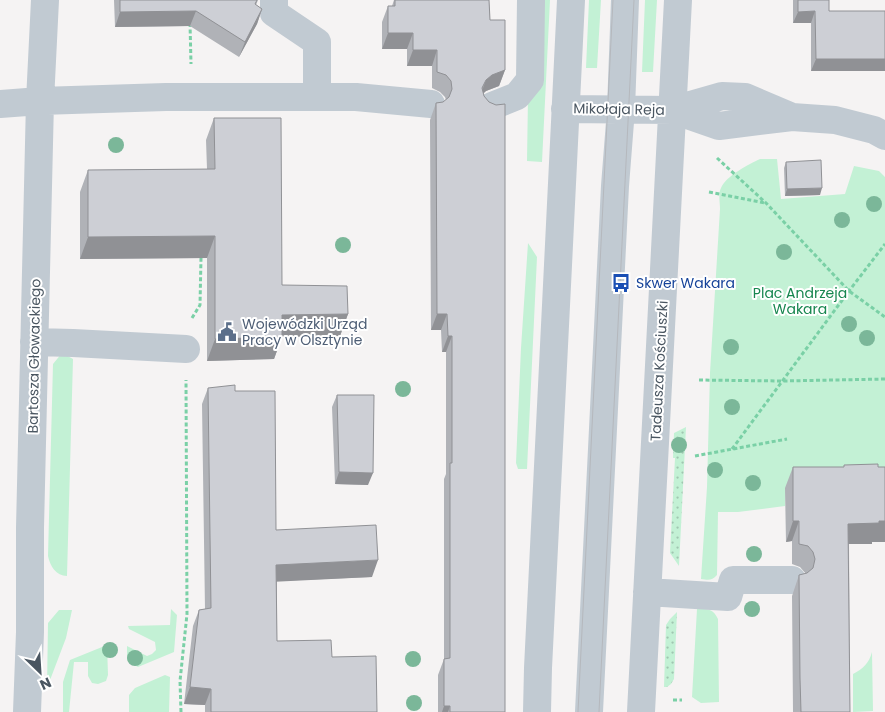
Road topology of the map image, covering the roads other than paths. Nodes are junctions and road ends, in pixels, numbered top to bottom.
1 (45, 0) edge
2 (274, 0) edge
3 (531, 0) edge
4 (570, 0) edge
5 (626, 0) edge
6 (678, 0) edge
7 (317, 97) junction
8 (40, 101) junction
9 (0, 104) edge
10 (432, 104) dead end
11 (492, 106) edge
12 (565, 109) junction
13 (621, 109) junction
14 (673, 110) junction
15 (885, 136) edge
16 (34, 342) junction
17 (186, 349) road end
18 (792, 580) dead end
19 (646, 592) junction
20 (27, 712) edge
21 (537, 712) edge
22 (589, 712) edge
23 (641, 712) edge

1 - 8 street, Bartosza Głowackiego
2 - 7 street
3 - 11 street
4 - 12 street
5 - 13 street
6 - 14 street, Tadeusza Kościuszki
7 - 8 street
7 - 10 street
8 - 9 street
8 - 16 street, Bartosza Głowackiego
12 - 13 street, Mikołaja Reja
12 - 21 street
13 - 14 street, Mikołaja Reja
13 - 22 street
14 - 15 street, Mikołaja Reja
14 - 19 street, Tadeusza Kościuszki
16 - 17 street
16 - 20 street, Bartosza Głowackiego
18 - 19 street
19 - 23 street, Tadeusza Kościuszki

